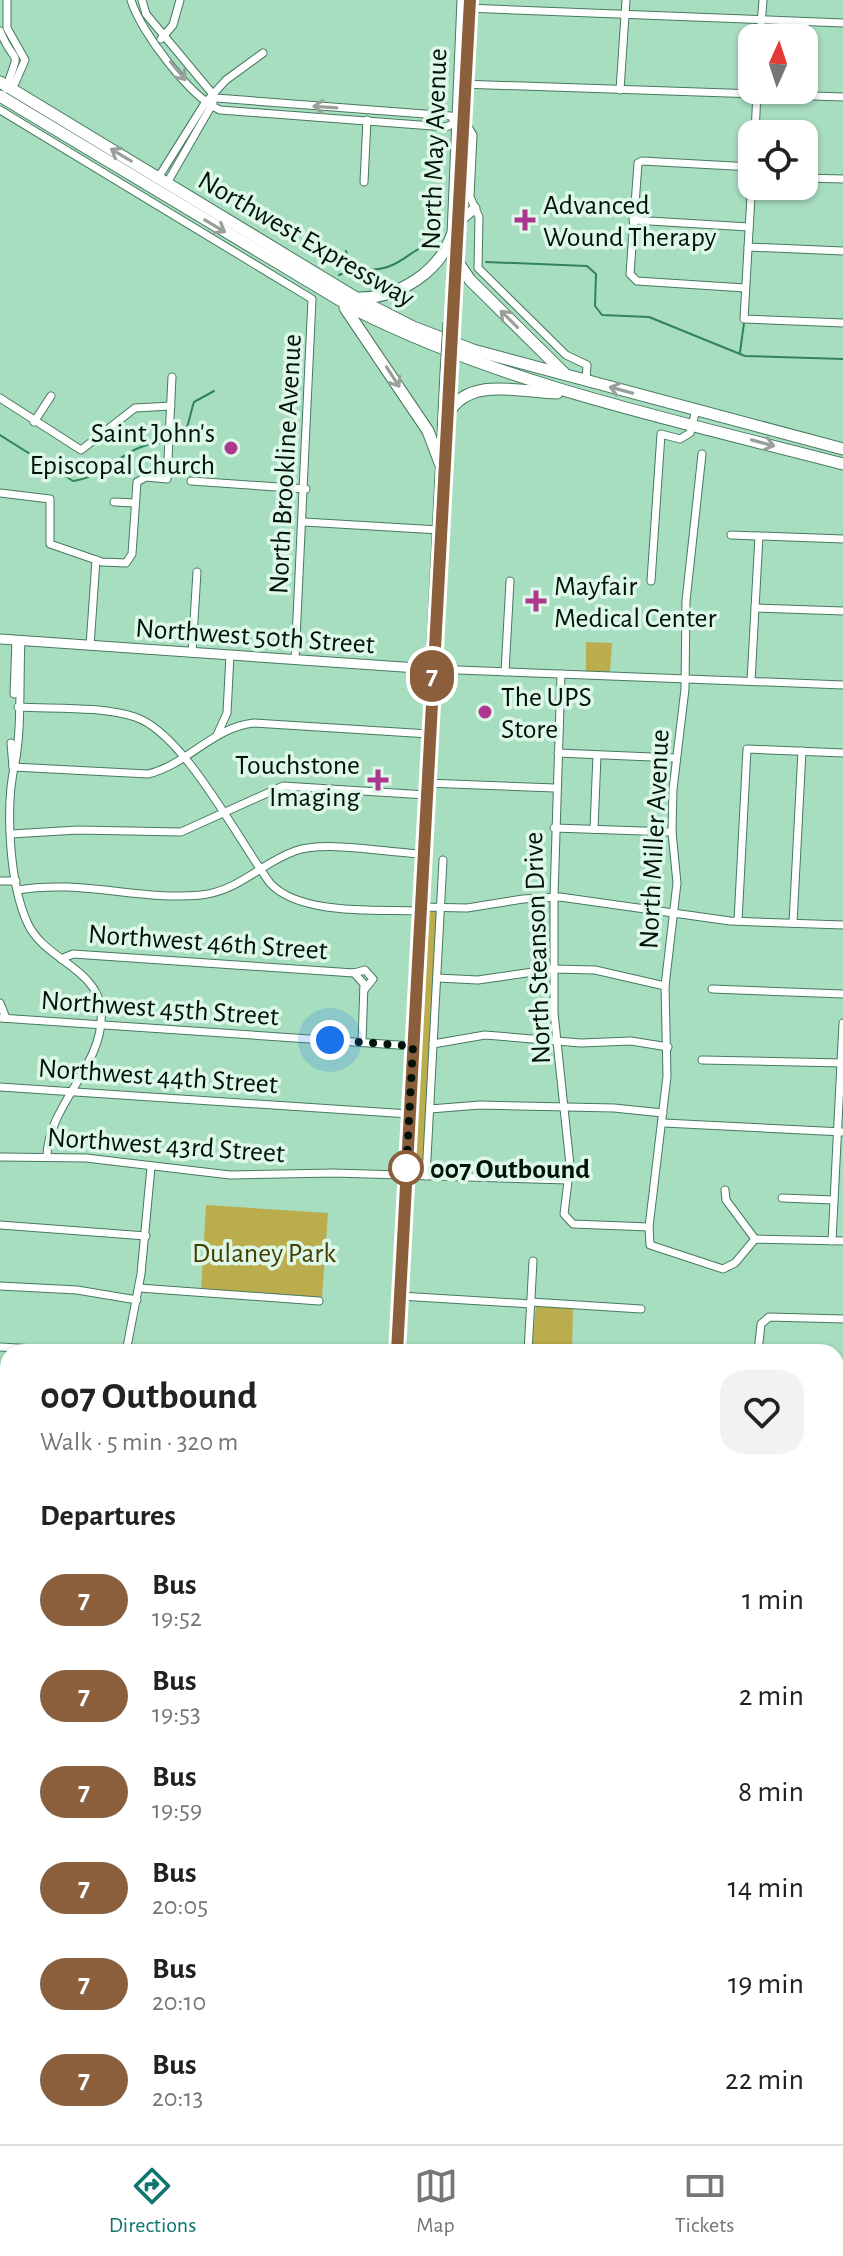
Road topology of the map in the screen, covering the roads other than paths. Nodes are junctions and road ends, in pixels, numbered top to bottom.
1 (7, 0) edge
2 (131, 0) edge
3 (142, 0) edge
4 (180, 0) edge
5 (626, 0) edge
6 (763, 0) edge
7 (465, 4) edge
8 (625, 15) junction
9 (761, 19) junction
10 (843, 23) edge
11 (761, 24) edge
12 (2, 29) edge
13 (164, 36) junction
14 (156, 43) junction
15 (263, 53) dead end
16 (461, 84) junction
17 (620, 90) junction
18 (1, 92) edge
19 (738, 92) edge
20 (818, 96) edge
21 (843, 97) edge
22 (215, 98) junction
23 (209, 105) junction
24 (295, 105) junction
25 (0, 110) edge
26 (368, 110) junction
27 (394, 112) junction
28 (423, 114) junction
29 (294, 116) junction
30 (367, 122) junction
31 (393, 124) junction
32 (459, 124) junction
33 (416, 125) junction
34 (172, 156) junction
35 (181, 162) junction
36 (738, 166) edge
37 (818, 178) edge
38 (843, 179) edge
39 (364, 182) dead end
40 (159, 183) junction
41 (188, 196) junction
42 (751, 200) edge
43 (171, 206) junction
44 (475, 208) junction
45 (633, 220) junction
46 (459, 222) junction
47 (749, 227) junction
48 (452, 235) junction
49 (748, 247) junction
50 (843, 251) edge
51 (457, 261) junction
52 (745, 288) junction
53 (336, 299) junction
54 (358, 299) junction
55 (313, 320) joint
56 (451, 322) junction
57 (843, 323) edge
58 (448, 373) junction
59 (172, 377) dead end
60 (568, 377) junction
61 (586, 381) junction
62 (573, 393) junction
63 (51, 396) dead end
64 (0, 398) edge
65 (171, 406) junction
66 (696, 410) junction
67 (448, 414) junction
68 (34, 422) junction
69 (692, 424) junction
70 (843, 449) edge
71 (702, 454) dead end
72 (440, 463) junction
73 (843, 464) edge
74 (191, 481) dead end
75 (306, 489) junction
76 (441, 491) junction
77 (0, 493) edge
78 (114, 502) dead end
79 (135, 503) junction
80 (304, 522) junction
81 (439, 530) junction
82 (731, 535) dead end
83 (759, 536) junction
84 (843, 539) edge
85 (96, 560) junction
86 (197, 572) dead end
87 (510, 581) dead end
88 (651, 581) dead end
89 (755, 608) junction
90 (843, 611) edge
91 (0, 639) edge
92 (19, 640) junction
93 (90, 646) junction
94 (192, 653) junction
95 (230, 655) junction
96 (295, 660) junction
97 (432, 669) junction
98 (505, 672) junction
99 (561, 674) junction
100 (686, 679) junction
101 (751, 681) junction
102 (843, 685) edge
103 (18, 707) junction
104 (227, 713) junction
105 (15, 722) junction
106 (254, 723) junction
107 (429, 734) junction
108 (216, 737) junction
109 (11, 751) junction
110 (802, 751) junction
111 (558, 753) junction
112 (843, 753) edge
113 (597, 755) junction
114 (1, 756) edge
115 (184, 757) junction
116 (675, 758) junction
117 (13, 767) junction
118 (0, 781) edge
119 (12, 781) junction
120 (426, 783) junction
121 (555, 788) junction
122 (426, 795) junction
123 (223, 814) junction
124 (554, 828) junction
125 (594, 829) junction
126 (672, 832) junction
127 (11, 834) junction
128 (423, 854) junction
129 (443, 860) dead end
130 (261, 871) junction
131 (0, 881) edge
132 (16, 881) junction
133 (18, 890) junction
134 (554, 897) junction
135 (441, 908) junction
136 (420, 909) junction
137 (676, 912) junction
138 (738, 921) junction
139 (793, 923) junction
140 (843, 925) edge
141 (61, 959) junction
142 (554, 969) junction
143 (354, 973) junction
144 (437, 978) junction
145 (665, 986) junction
146 (712, 989) dead end
147 (364, 990) junction
148 (843, 994) edge
149 (0, 1003) edge
150 (3, 1018) edge
151 (843, 1023) edge
152 (101, 1025) junction
153 (362, 1042) junction
154 (557, 1042) junction
155 (433, 1044) junction
156 (413, 1046) junction
157 (668, 1047) junction
158 (702, 1060) dead end
159 (842, 1063) edge
160 (0, 1087) edge
161 (71, 1091) junction
162 (567, 1108) junction
163 (430, 1109) junction
164 (663, 1113) junction
165 (409, 1114) junction
166 (664, 1123) junction
167 (840, 1132) edge
168 (47, 1156) junction
169 (0, 1157) edge
170 (151, 1167) junction
171 (406, 1176) junction
172 (426, 1176) junction
173 (568, 1180) junction
174 (725, 1190) dead end
175 (782, 1198) dead end
176 (834, 1200) junction
177 (0, 1225) edge
178 (649, 1227) junction
179 (146, 1236) junction
180 (755, 1239) junction
181 (832, 1241) junction
182 (843, 1241) edge
183 (533, 1261) dead end
184 (0, 1286) edge
185 (139, 1288) junction
186 (400, 1296) junction
187 (137, 1300) junction
188 (319, 1301) dead end
189 (531, 1303) junction
190 (641, 1309) dead end
191 (843, 1319) edge
192 (128, 1344) edge
193 (397, 1344) edge
194 (528, 1344) edge
195 (759, 1344) edge

1 - 12 street
2 - 14 street
3 - 13 street
4 - 13 street
5 - 8 street
6 - 9 street
7 - 8 street
7 - 16 main road, North May Avenue
8 - 9 street
8 - 17 street
9 - 10 street
9 - 11 street
12 - 18 street
13 - 14 street
13 - 22 street
14 -> 23 street
15 - 22 street
16 - 17 street
16 - 32 main road, North May Avenue
17 - 19 street
18 - 40 highway, Northwest Expressway
20 - 21 street
22 - 23 street
22 - 24 street
23 - 29 street
23 - 34 street
23 - 35 street
26 -> 24 street
24 - 29 street
25 - 43 street, Northwest Expressway
26 - 27 street
26 - 30 street
27 - 28 street
27 - 31 street
28 - 32 street
28 - 33 street
29 - 30 street
30 - 31 street
30 - 39 street
31 - 33 street
32 - 33 street
32 - 44 street
32 - 46 main road, North May Avenue
32 - 48 main road, North May Avenue
34 - 35 street
34 - 40 street
35 - 40 street
36 - 45 street
37 - 38 street
40 - 41 highway, Northwest Expressway
40 - 43 highway, Northwest Expressway
41 - 43 highway
41 - 54 highway, Northwest Expressway
42 - 47 street
43 -> 53 highway, Northwest Expressway
43 - 55 street, Northwest Expressway
44 - 46 main road
44 - 61 street
45 - 47 street
45 - 52 street
46 - 51 main road, North May Avenue
47 - 49 street
48 - 54 highway
48 - 56 main road, North May Avenue
49 - 50 street
49 - 52 street
51 - 56 main road, North May Avenue
60 -> 51 highway
52 - 57 street
53 - 62 highway, Northwest Expressway
53 -> 72 highway
54 - 60 highway, Northwest Expressway
55 - 75 street, North Brookline Avenue
56 - 58 main road, North May Avenue, bridge
58 - 67 main road, North May Avenue
58 - 72 main road, North May Avenue
59 - 65 street
60 - 61 highway, Northwest Expressway
66 -> 61 highway, Northwest Expressway
62 - 67 highway
62 - 69 highway, Northwest Expressway
63 - 68 street
64 - 68 street
65 - 68 street
65 - 79 street
66 - 69 street
66 - 70 highway, Northwest Expressway
67 - 76 main road, North May Avenue
69 -> 73 highway, Northwest Expressway
69 - 88 street
71 - 100 street, North Miller Avenue
72 - 76 main road, North May Avenue
74 - 75 street
75 - 80 street, North Brookline Avenue
76 - 81 main road, North May Avenue
77 - 85 street
78 - 79 street
79 - 85 street
80 - 81 street
80 - 96 street, North Brookline Avenue
81 - 97 main road, North May Avenue
82 - 83 street
83 - 84 street
83 - 89 street
85 - 93 street
86 - 94 street
87 - 98 street
89 - 90 street
89 - 101 street
91 - 92 main road, Northwest 50th Street
92 - 93 main road, Northwest 50th Street
92 - 103 street
92 - 105 street
93 - 94 main road, Northwest 50th Street
94 - 95 main road, Northwest 50th Street
95 - 96 main road, Northwest 50th Street
95 - 104 street
96 - 97 main road, Northwest 50th Street
97 - 98 street, Northwest 50th Street
97 - 107 main road, North May Avenue
98 - 99 street, Northwest 50th Street
99 - 100 street, Northwest 50th Street
99 - 111 street, North Steanson Drive
100 - 101 street, Northwest 50th Street
100 - 116 street, North Miller Avenue
101 - 102 street, Northwest 50th Street
103 - 105 street
103 - 115 street
104 - 106 street
104 - 108 street
105 - 109 street
105 - 117 street
106 - 107 street
106 - 108 street
107 - 120 main road, North May Avenue
108 - 115 street
109 - 114 street
109 - 117 street
110 - 112 street
110 - 138 street
110 - 139 street
111 - 113 street
111 - 121 street, North Steanson Drive
113 - 116 street
113 - 125 street
115 - 117 street
115 - 123 street
116 - 126 street, North Miller Avenue
117 - 119 street
118 - 119 street
119 - 127 street
120 - 121 street
120 - 122 main road, North May Avenue
121 - 124 street, North Steanson Drive
122 - 123 street
122 - 128 main road, North May Avenue
123 - 127 street
123 - 130 street
124 - 125 street
124 - 134 street, North Steanson Drive
125 - 126 street
126 - 137 street, North Miller Avenue
127 - 132 street
128 - 130 street
128 - 136 main road, North May Avenue
129 - 135 street
130 - 133 street
130 - 136 street
131 - 132 street
132 - 133 street
133 - 141 street
134 - 135 street
134 - 137 street
134 - 142 street, North Steanson Drive
135 - 136 street
135 - 144 street
136 - 156 main road, North May Avenue
137 - 138 street
137 - 145 street, North Miller Avenue
138 - 139 street
139 - 140 street
141 - 143 street, Northwest 46th Street
141 - 152 street
142 - 144 street
142 - 145 street
142 - 154 street, North Steanson Drive
143 - 147 street, Northwest 46th Street
143 - 147 street, Northwest 46th Street
144 - 155 street
145 - 157 street, North Miller Avenue
146 - 148 street
147 - 153 street
149 - 150 street
150 - 152 street, Northwest 45th Street
151 - 159 street
152 - 153 street, Northwest 45th Street
152 - 161 street
153 - 156 street, Northwest 45th Street
154 - 155 street
154 - 157 street
154 - 162 street, North Steanson Drive
155 - 163 street
156 - 165 main road, North May Avenue
157 - 164 street, North Miller Avenue
158 - 159 street
159 - 167 street
160 - 161 street, Northwest 44th Street
161 - 165 street, Northwest 44th Street
161 - 168 street
162 - 163 street
162 - 164 street
162 - 173 street, North Steanson Drive
163 - 172 street
164 - 166 street, North Miller Avenue
165 - 171 main road, North May Avenue
166 - 167 street
166 - 178 street, North Miller Avenue
167 - 176 street
168 - 169 street, Northwest 43rd Street
168 - 170 street, Northwest 43rd Street
170 - 171 street, Northwest 43rd Street
170 - 179 street
171 - 172 street, Northwest 43rd Street
171 - 186 main road, North May Avenue
172 - 173 street, Northwest 43rd Street
173 - 178 street, North Steanson Drive
174 - 180 street
175 - 176 street
176 - 181 street
177 - 179 street
178 - 180 street
179 - 185 street
180 - 181 street
181 - 182 street
183 - 189 street
184 - 187 street
185 - 187 street
185 - 188 street
186 - 189 street
186 - 193 main road, North May Avenue
187 - 192 street
189 - 190 street
189 - 194 street
191 - 195 street

